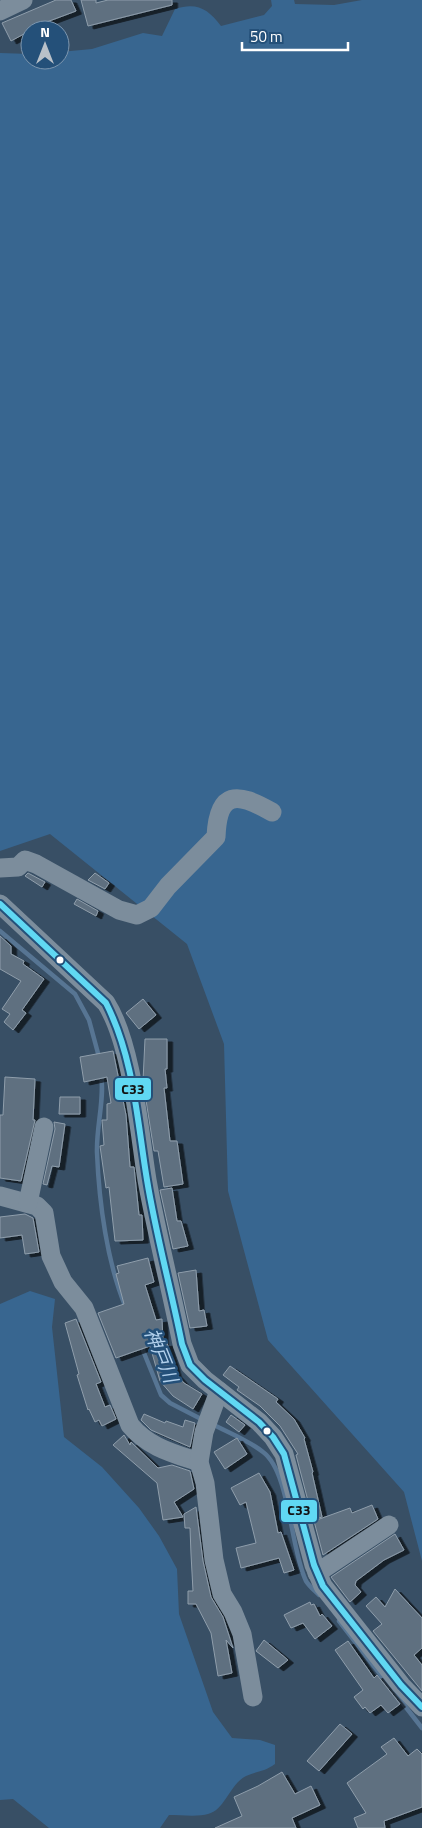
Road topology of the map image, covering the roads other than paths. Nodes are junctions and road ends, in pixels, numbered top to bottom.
1 (23, 0) edge
2 (0, 11) edge
3 (272, 812) dead end
4 (0, 868) edge
5 (0, 904) edge
6 (44, 1127) dead end
7 (0, 1196) edge
8 (28, 1203) junction
9 (220, 1391) junction
10 (199, 1462) junction
11 (389, 1525) dead end
12 (317, 1573) junction
13 (253, 1697) dead end
14 (422, 1707) edge

1 - 2 street
3 - 4 street
5 - 9 street
6 - 8 street
7 - 8 street
8 - 10 street
9 - 10 street
9 - 12 street
10 - 13 street
11 - 12 street
12 - 14 street

